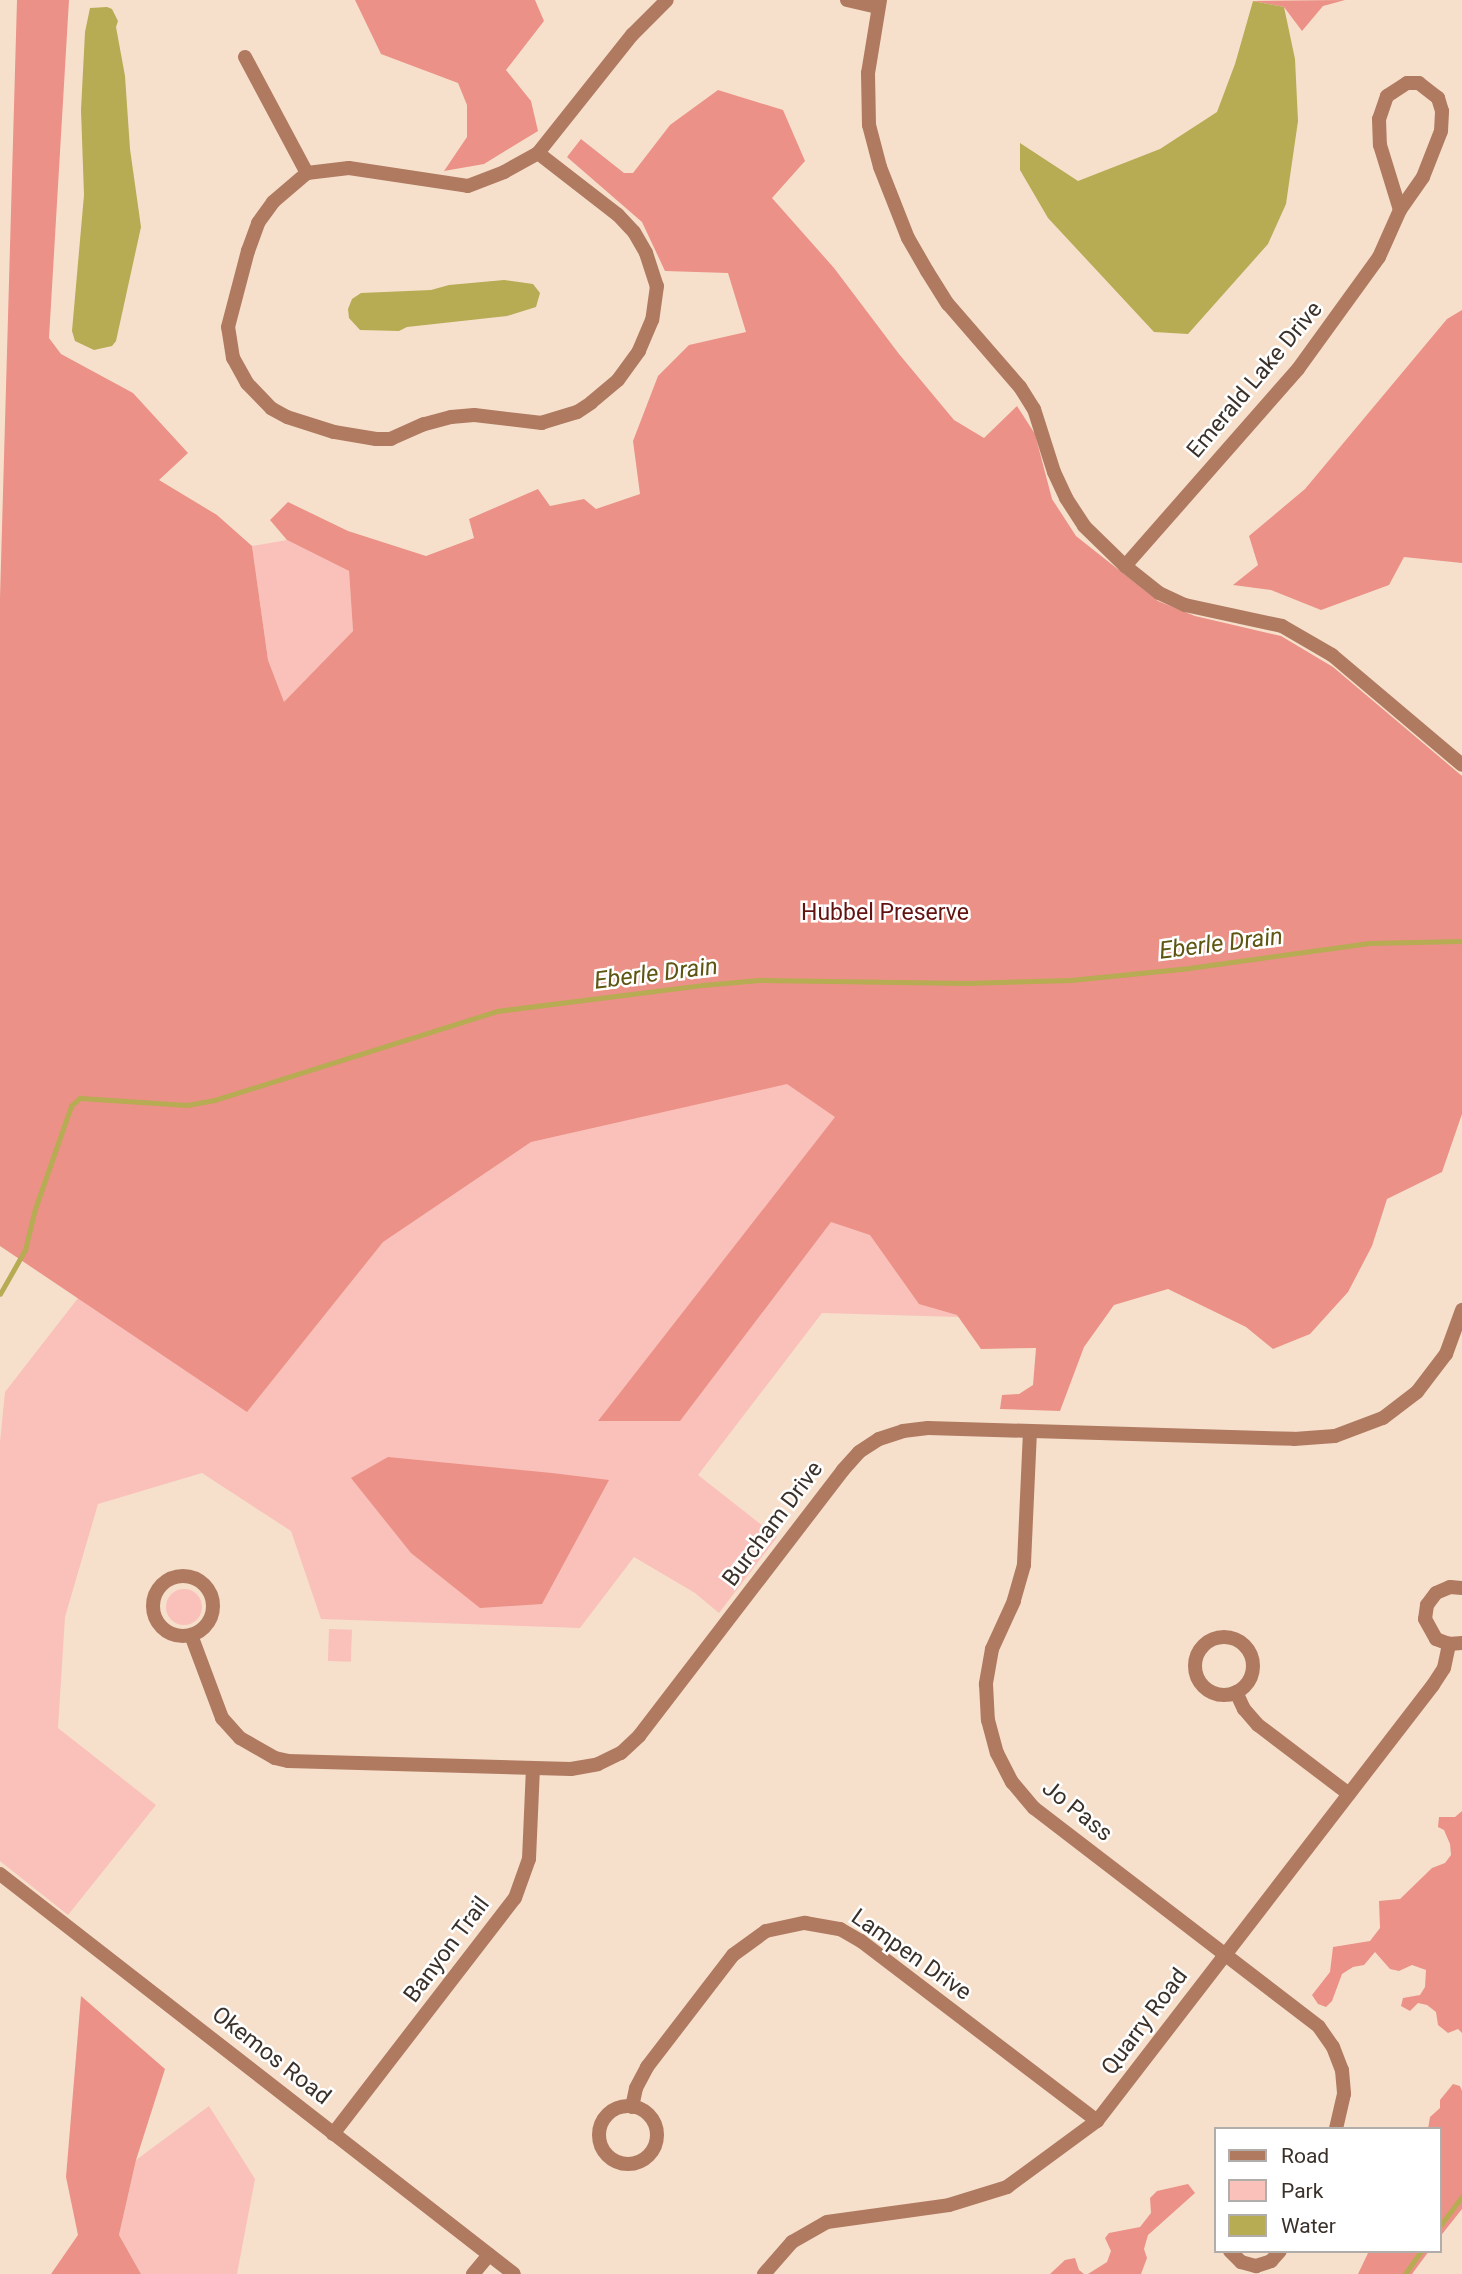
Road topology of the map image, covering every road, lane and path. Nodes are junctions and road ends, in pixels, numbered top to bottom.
1 (667, 0) edge
2 (847, 0) edge
3 (878, 3) edge
4 (245, 57) dead end
5 (538, 153) junction
6 (307, 173) junction
7 (1400, 210) junction
8 (1125, 566) junction
9 (1462, 765) edge
10 (1462, 1310) edge
11 (1030, 1431) junction
12 (1462, 1588) edge
13 (191, 1634) junction
14 (1456, 1644) edge
15 (1236, 1692) junction
16 (533, 1768) junction
17 (1349, 1794) junction
18 (0, 1874) edge
19 (1225, 1955) junction
20 (632, 2107) junction
21 (1097, 2121) junction
22 (1337, 2127) edge
23 (333, 2134) junction
24 (1232, 2253) edge
25 (1278, 2253) edge
26 (489, 2255) junction
27 (473, 2274) edge
28 (514, 2274) edge
29 (764, 2274) edge

1 - 5 street
2 - 3 street
3 - 8 street
4 - 6 street
5 - 6 street
5 - 6 street
7 - 7 street, Emerald Lake Drive
7 - 8 street, Emerald Lake Drive
8 - 9 street
10 - 11 street, Burcham Drive
11 - 16 street, Burcham Drive
11 - 19 street, Jo Pass
12 - 14 street, Quarry Road
13 - 13 street
13 - 16 street, Burcham Drive
14 - 17 street, Quarry Road
15 - 15 street
15 - 17 street
16 - 23 street, Banyon Trail
17 - 19 street, Quarry Road
18 - 23 street, Okemos Road
19 - 21 street, Quarry Road
19 - 22 street, Jo Pass
20 - 20 street
20 - 21 street, Lampen Drive
21 - 29 street, Quarry Road
23 - 26 street, Okemos Road
24 - 25 street
26 - 27 street
26 - 28 street, Okemos Road

